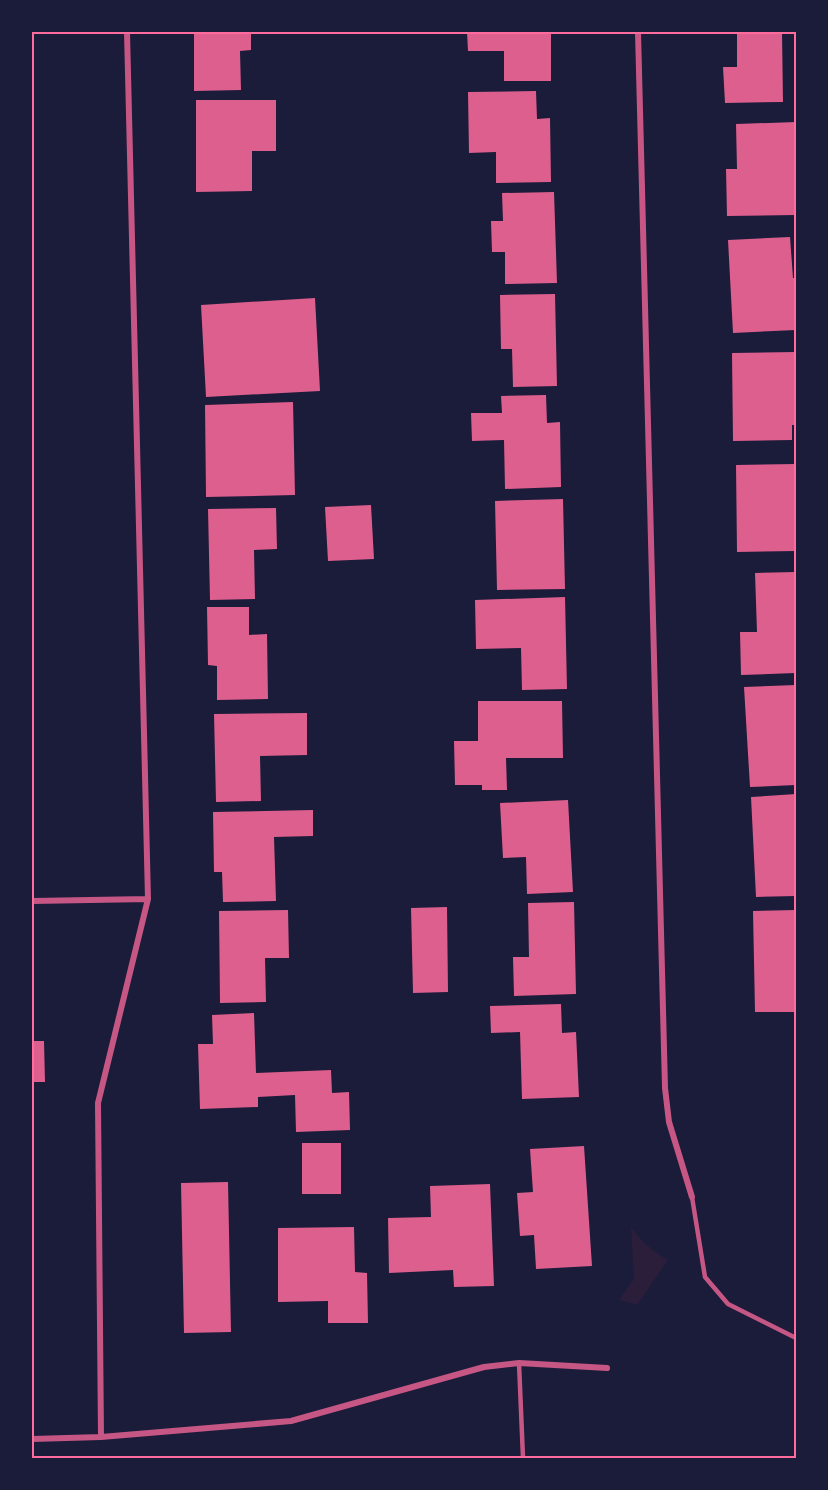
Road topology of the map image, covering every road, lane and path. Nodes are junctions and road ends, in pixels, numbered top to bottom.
1 (127, 32) edge
2 (639, 32) edge
3 (148, 899) junction
4 (32, 901) edge
5 (692, 1197) joint
6 (796, 1338) edge
7 (519, 1363) junction
8 (608, 1368) dead end
9 (101, 1437) junction
10 (32, 1439) edge
11 (523, 1458) edge

1 - 3 street
2 - 5 street
3 - 4 street
3 - 9 street
5 - 6 lane
7 - 8 street
7 - 9 street
7 - 11 lane
9 - 10 street

